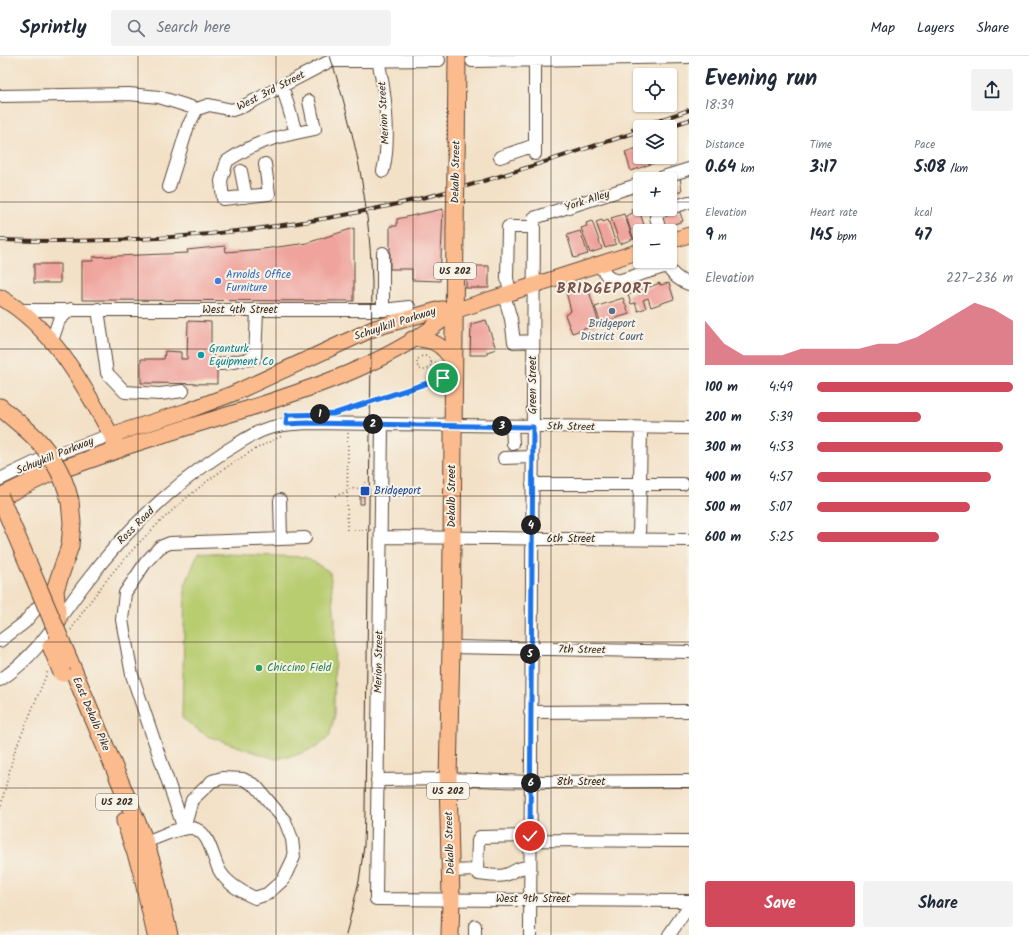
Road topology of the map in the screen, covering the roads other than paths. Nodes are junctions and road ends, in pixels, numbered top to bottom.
1 (689, 57) edge
2 (378, 58) edge
3 (464, 58) edge
4 (535, 58) edge
5 (439, 60) dead end
6 (282, 86) junction
7 (0, 96) edge
8 (309, 101) dead end
9 (197, 109) junction
10 (296, 133) junction
11 (500, 156) dead end
12 (264, 164) dead end
13 (689, 169) edge
14 (241, 171) dead end
15 (383, 171) dead end
16 (677, 173) edge
17 (169, 186) dead end
18 (633, 187) edge
19 (246, 197) junction
20 (689, 202) edge
21 (677, 206) edge
22 (534, 223) junction
23 (689, 235) edge
24 (677, 240) edge
25 (633, 253) edge
26 (383, 254) dead end
27 (598, 264) junction
28 (653, 268) edge
29 (668, 268) edge
30 (689, 284) edge
31 (534, 286) junction
32 (507, 294) junction
33 (0, 297) edge
34 (409, 307) dead end
35 (71, 309) junction
36 (98, 309) junction
37 (19, 310) junction
38 (257, 310) junction
39 (383, 310) junction
40 (454, 311) junction
41 (412, 339) junction
42 (52, 341) junction
43 (533, 342) junction
44 (448, 362) junction
45 (221, 364) dead end
46 (183, 391) dead end
47 (0, 407) edge
48 (308, 423) joint
49 (382, 425) junction
50 (452, 426) junction
51 (512, 426) junction
52 (533, 427) junction
53 (641, 428) junction
54 (689, 428) edge
55 (115, 442) junction
56 (513, 444) dead end
57 (532, 457) junction
58 (504, 458) dead end
59 (0, 479) edge
60 (532, 484) junction
61 (640, 484) junction
62 (683, 484) dead end
63 (0, 497) edge
64 (280, 500) dead end
65 (0, 526) edge
66 (381, 533) junction
67 (305, 538) dead end
68 (452, 538) junction
69 (531, 538) junction
70 (281, 539) junction
71 (639, 539) junction
72 (689, 540) edge
73 (59, 577) junction
74 (58, 621) junction
75 (0, 641) edge
76 (451, 647) junction
77 (530, 649) junction
78 (689, 652) edge
79 (65, 667) junction
80 (0, 680) edge
81 (689, 711) edge
82 (530, 712) junction
83 (448, 779) junction
84 (377, 780) junction
85 (689, 781) edge
86 (531, 782) junction
87 (184, 828) junction
88 (529, 838) junction
89 (689, 841) edge
90 (145, 842) junction
91 (529, 867) junction
92 (477, 870) junction
93 (450, 871) junction
94 (451, 898) junction
95 (376, 899) joint
96 (529, 899) junction
97 (689, 901) edge
98 (689, 906) edge
99 (156, 935) edge
100 (169, 935) edge
101 (450, 935) edge
102 (530, 935) edge
103 (669, 935) edge

1 - 4 street
2 - 5 street, West 3rd Street
2 - 6 street, West 3rd Street
2 - 15 street, Merion Street
3 - 4 street
3 - 40 highway, Dekalb Street / US 202, bridge
4 - 11 street
6 - 9 street, West 3rd Street
6 - 10 street
7 - 9 street
8 - 10 street
9 - 17 street
10 - 19 street
12 - 19 street
13 - 16 street
14 - 19 street
18 - 22 street, York Alley
20 - 21 street
22 - 31 street, Green Street
22 - 32 street, York Alley
23 - 24 main road
25 - 27 main road
26 - 39 street
27 - 28 street
27 - 31 main road
29 - 30 street
31 - 32 main road
31 - 43 street, Green Street
32 - 40 main road
32 - 43 street
33 - 37 main road
34 - 39 street, West 4th Street
35 - 36 street, West 4th Street
35 - 37 street, West 4th Street
35 - 42 street
36 - 38 street, West 4th Street
36 - 46 street
37 - 42 main road
38 - 39 street, West 4th Street
38 - 45 street
40 - 41 main road, Schuylkill Parkway
40 - 44 highway, Dekalb Street / US 202
40 - 55 main road, Schuylkill Parkway
41 - 44 main road
41 - 55 main road, Schuylkill Parkway
42 - 55 main road
43 - 52 street, Green Street
44 - 50 highway, Dekalb Street / US 202
47 - 73 highway, bridge
48 - 49 street, 5th Street
48 - 74 street, Ross Road
49 - 50 street, 5th Street
49 - 66 street, Merion Street
50 - 51 street, 5th Street
50 - 68 highway, Dekalb Street / US 202
51 - 52 street, 5th Street
51 - 56 street
52 - 53 street, 5th Street
52 - 57 street, Green Street
53 - 54 street, 5th Street
53 - 61 street
55 - 59 street, Schuykill Parkway
55 - 63 highway
57 - 58 street
57 - 60 street, Green Street
60 - 61 street
60 - 69 street, Green Street
61 - 62 street
61 - 71 street
63 - 79 highway, East Dekalb Pike, bridge
64 - 70 street
65 - 79 highway, East Dekalb Pike / US 202, bridge
66 - 68 street, 6th Street
66 - 84 street, Merion Street
67 - 70 street
68 - 69 street, 6th Street
68 - 76 highway, Dekalb Street / US 202
69 - 71 street, 6th Street
69 - 77 street, Green Street
70 - 87 street
71 - 72 street, 6th Street
73 - 74 highway
73 - 75 street
74 - 80 street, Ross Road
76 - 77 street, 7th Street
76 - 83 highway, Dekalb Street / US 202
77 - 78 street, 7th Street
77 - 82 street, Green Street
79 - 90 highway, East Dekalb Pike
79 - 99 highway, East Dekalb Pike / US 202
81 - 82 street
82 - 86 street, Green Street
83 - 84 street, 8th Street
83 - 86 street, 8th Street
83 - 93 highway, Dekalb Street / US 202
84 - 95 street, Merion Street
85 - 86 street, 8th Street
86 - 88 street, Green Street
87 - 87 street
87 - 90 street
88 - 89 street
88 - 91 street, Green Street
88 - 92 street
90 - 100 highway, East Dekalb Pike
91 - 92 street
91 - 96 street, Green Street
92 - 93 street
93 - 94 highway, Dekalb Street / US 202
94 - 95 street, West 9th Street
94 - 96 street, West 9th Street
94 - 101 highway, Dekalb Street / US 202
96 - 97 street, West 9th Street
96 - 102 street, Green Street
98 - 103 street

